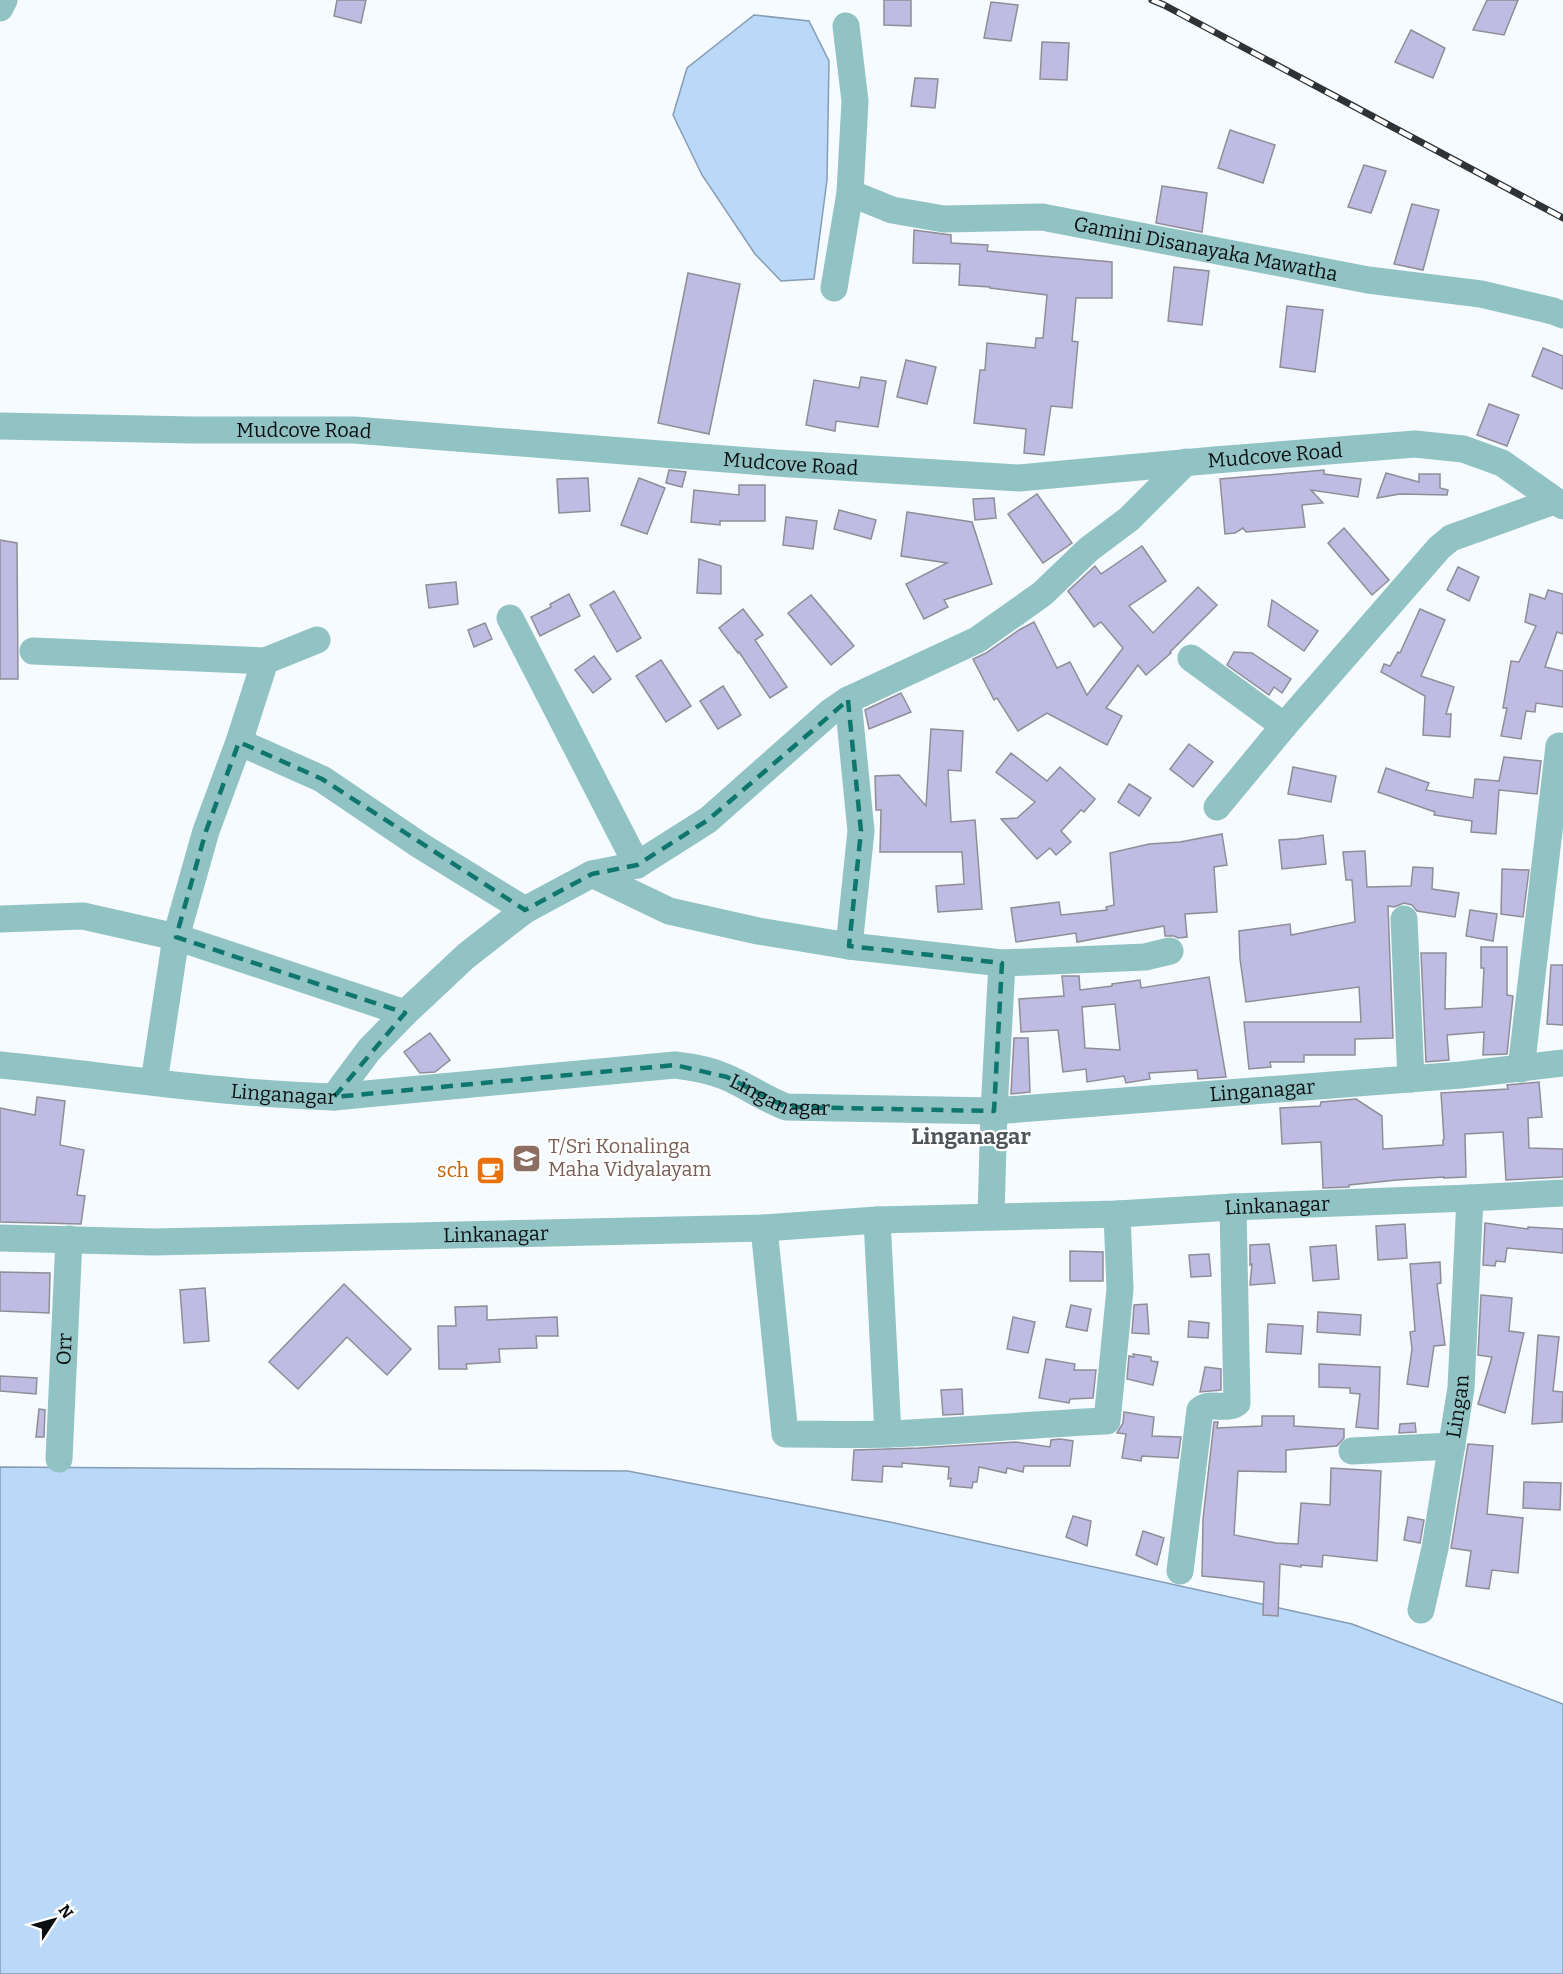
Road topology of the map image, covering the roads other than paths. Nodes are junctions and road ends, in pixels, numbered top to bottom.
1 (4, 0) edge
2 (0, 8) edge
3 (846, 26) dead end
4 (850, 193) junction
5 (834, 288) dead end
6 (1563, 315) edge
7 (0, 426) edge
8 (1186, 462) junction
9 (1559, 504) edge
10 (510, 618) dead end
11 (316, 640) dead end
12 (33, 651) dead end
13 (1191, 658) dead end
14 (265, 661) junction
15 (848, 700) junction
16 (1284, 726) junction
17 (239, 742) junction
18 (1559, 746) dead end
19 (1217, 807) dead end
20 (637, 865) junction
21 (592, 874) junction
22 (525, 910) junction
23 (0, 919) edge
24 (1404, 919) dead end
25 (176, 937) junction
26 (849, 946) junction
27 (1170, 951) dead end
28 (1002, 963) junction
29 (405, 1013) junction
30 (1563, 1063) edge
31 (0, 1065) edge
32 (1521, 1069) junction
33 (1411, 1079) junction
34 (154, 1082) junction
35 (334, 1097) junction
36 (994, 1110) junction
37 (1563, 1193) edge
38 (1470, 1198) junction
39 (1233, 1207) junction
40 (1117, 1214) junction
41 (991, 1216) junction
42 (877, 1220) junction
43 (764, 1228) junction
44 (0, 1238) edge
45 (69, 1239) junction
46 (888, 1434) junction
47 (1452, 1446) junction
48 (1352, 1451) dead end
49 (60, 1459) dead end
50 (1180, 1571) dead end
51 (1421, 1610) dead end

1 - 2 street
3 - 4 street
4 - 5 street
4 - 6 street, Gamini Disanayaka Mawatha
7 - 8 street, Mudcove Road
8 - 9 street, Mudcove Road
8 - 15 street
9 - 16 street
10 - 20 street
11 - 14 street
12 - 14 street
13 - 16 street
14 - 17 street
15 - 20 street
15 - 26 street
16 - 19 street
17 - 22 street
17 - 25 street
18 - 32 street
20 - 21 street
21 - 22 street
21 - 26 street
22 - 29 street
23 - 25 street
24 - 33 street
25 - 29 street
25 - 34 street
26 - 28 street
27 - 28 street
28 - 36 street
29 - 35 street
30 - 32 street, Linganagar
31 - 34 street, Linganagar
32 - 33 street, Linganagar
33 - 36 street, Linganagar
34 - 35 street, Linganagar
35 - 36 street, Linganagar
36 - 41 street
37 - 38 street, Linkanagar
38 - 39 street, Linkanagar
38 - 47 street, Lingan
39 - 40 street, Linkanagar
39 - 50 street
40 - 41 street, Linkanagar
40 - 46 street
41 - 42 street, Linkanagar
42 - 43 street, Linkanagar
42 - 46 street
43 - 45 street, Linkanagar
43 - 46 street
44 - 45 street, Linkanagar
45 - 49 street, Orr
47 - 48 street
47 - 51 street, Lingan

